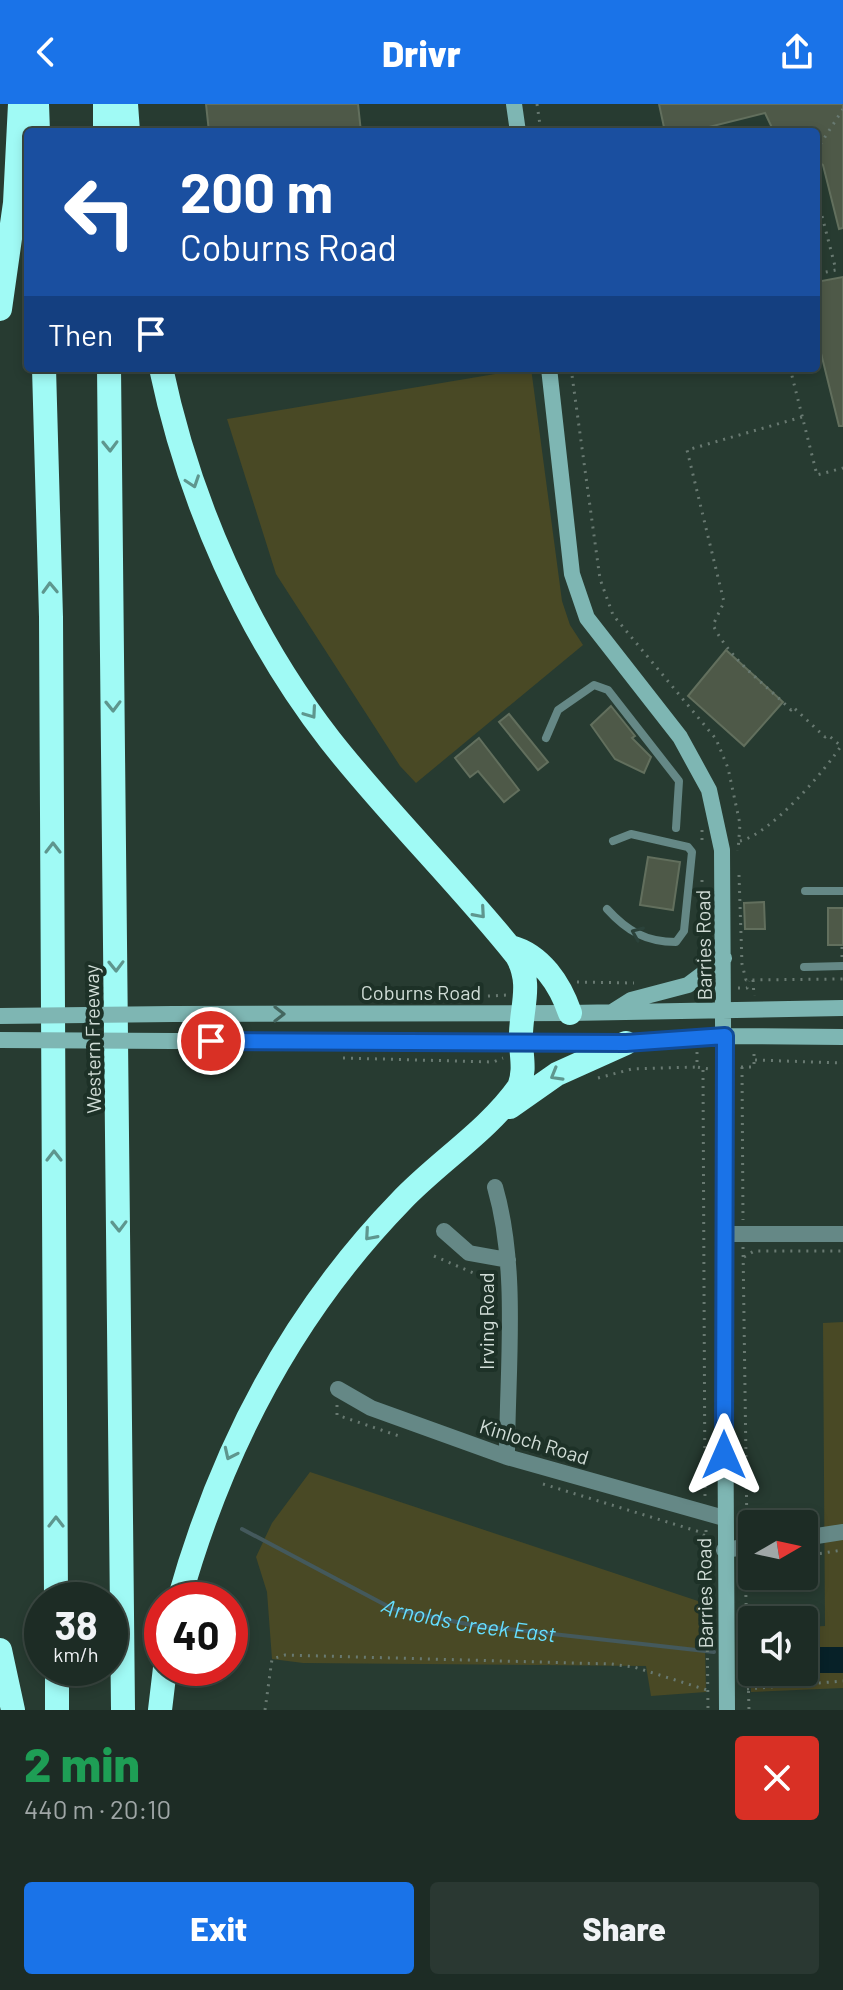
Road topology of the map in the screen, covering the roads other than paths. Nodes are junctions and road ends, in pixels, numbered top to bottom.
1 (20, 104) edge
2 (37, 104) edge
3 (105, 104) edge
4 (126, 104) edge
5 (514, 104) edge
6 (38, 128) edge
7 (105, 128) edge
8 (128, 128) edge
9 (517, 128) edge
10 (0, 309) edge
11 (44, 372) edge
12 (109, 372) edge
13 (162, 372) edge
14 (549, 372) edge
15 (546, 738) dead end
16 (676, 828) dead end
17 (613, 841) dead end
18 (805, 891) dead end
19 (843, 891) edge
20 (607, 909) dead end
21 (509, 946) junction
22 (724, 958) junction
23 (843, 966) edge
24 (804, 967) dead end
25 (525, 1004) junction
26 (725, 1007) junction
27 (843, 1008) edge
28 (570, 1013) junction
29 (610, 1013) junction
30 (0, 1016) edge
31 (725, 1036) junction
32 (843, 1037) edge
33 (0, 1040) edge
34 (626, 1043) junction
35 (522, 1048) junction
36 (483, 1126) junction
37 (495, 1187) dead end
38 (444, 1231) dead end
39 (723, 1234) junction
40 (843, 1234) edge
41 (508, 1260) junction
42 (338, 1389) dead end
43 (507, 1457) junction
44 (724, 1518) junction
45 (843, 1532) edge
46 (818, 1536) edge
47 (738, 1548) edge
48 (724, 1550) junction
49 (56, 1582) edge
50 (185, 1582) edge
51 (0, 1650) edge
52 (57, 1686) edge
53 (163, 1686) edge
54 (13, 1710) edge
55 (57, 1710) edge
56 (123, 1710) edge
57 (160, 1710) edge
58 (727, 1710) edge

1 - 10 highway
2 - 6 highway
3 - 7 highway
4 - 8 highway
5 - 9 main road
49 -> 11 highway, Western Freeway
12 -> 56 highway, Western Freeway
13 -> 21 highway
14 - 22 main road, Barries Road
15 - 16 lane
17 -> 20 lane
18 - 19 lane
21 - 25 highway
21 - 28 highway
22 - 26 main road, Barries Road
22 - 29 main road
23 - 24 lane
25 - 28 main road, Coburns Road
30 -> 25 main road, Coburns Road, bridge
25 - 35 highway
26 - 27 main road, Coburns Road
26 - 29 main road, Coburns Road
26 - 31 main road, Barries Road
28 - 29 main road, Coburns Road
31 - 32 main road
31 - 34 main road
31 - 39 main road, Barries Road
33 - 35 main road, bridge
34 - 35 main road
34 -> 36 highway
35 - 36 highway
36 -> 50 highway
37 - 41 street, Irving Road
38 - 41 street
39 - 40 street
39 - 44 main road, Barries Road
41 - 43 street, Irving Road
42 - 43 street, Kinloch Road
43 - 44 street, Kinloch Road
44 - 48 main road, Barries Road
45 - 46 street
47 - 48 street
48 - 58 main road, Barries Road
51 - 54 highway
52 - 55 highway
53 - 57 highway

